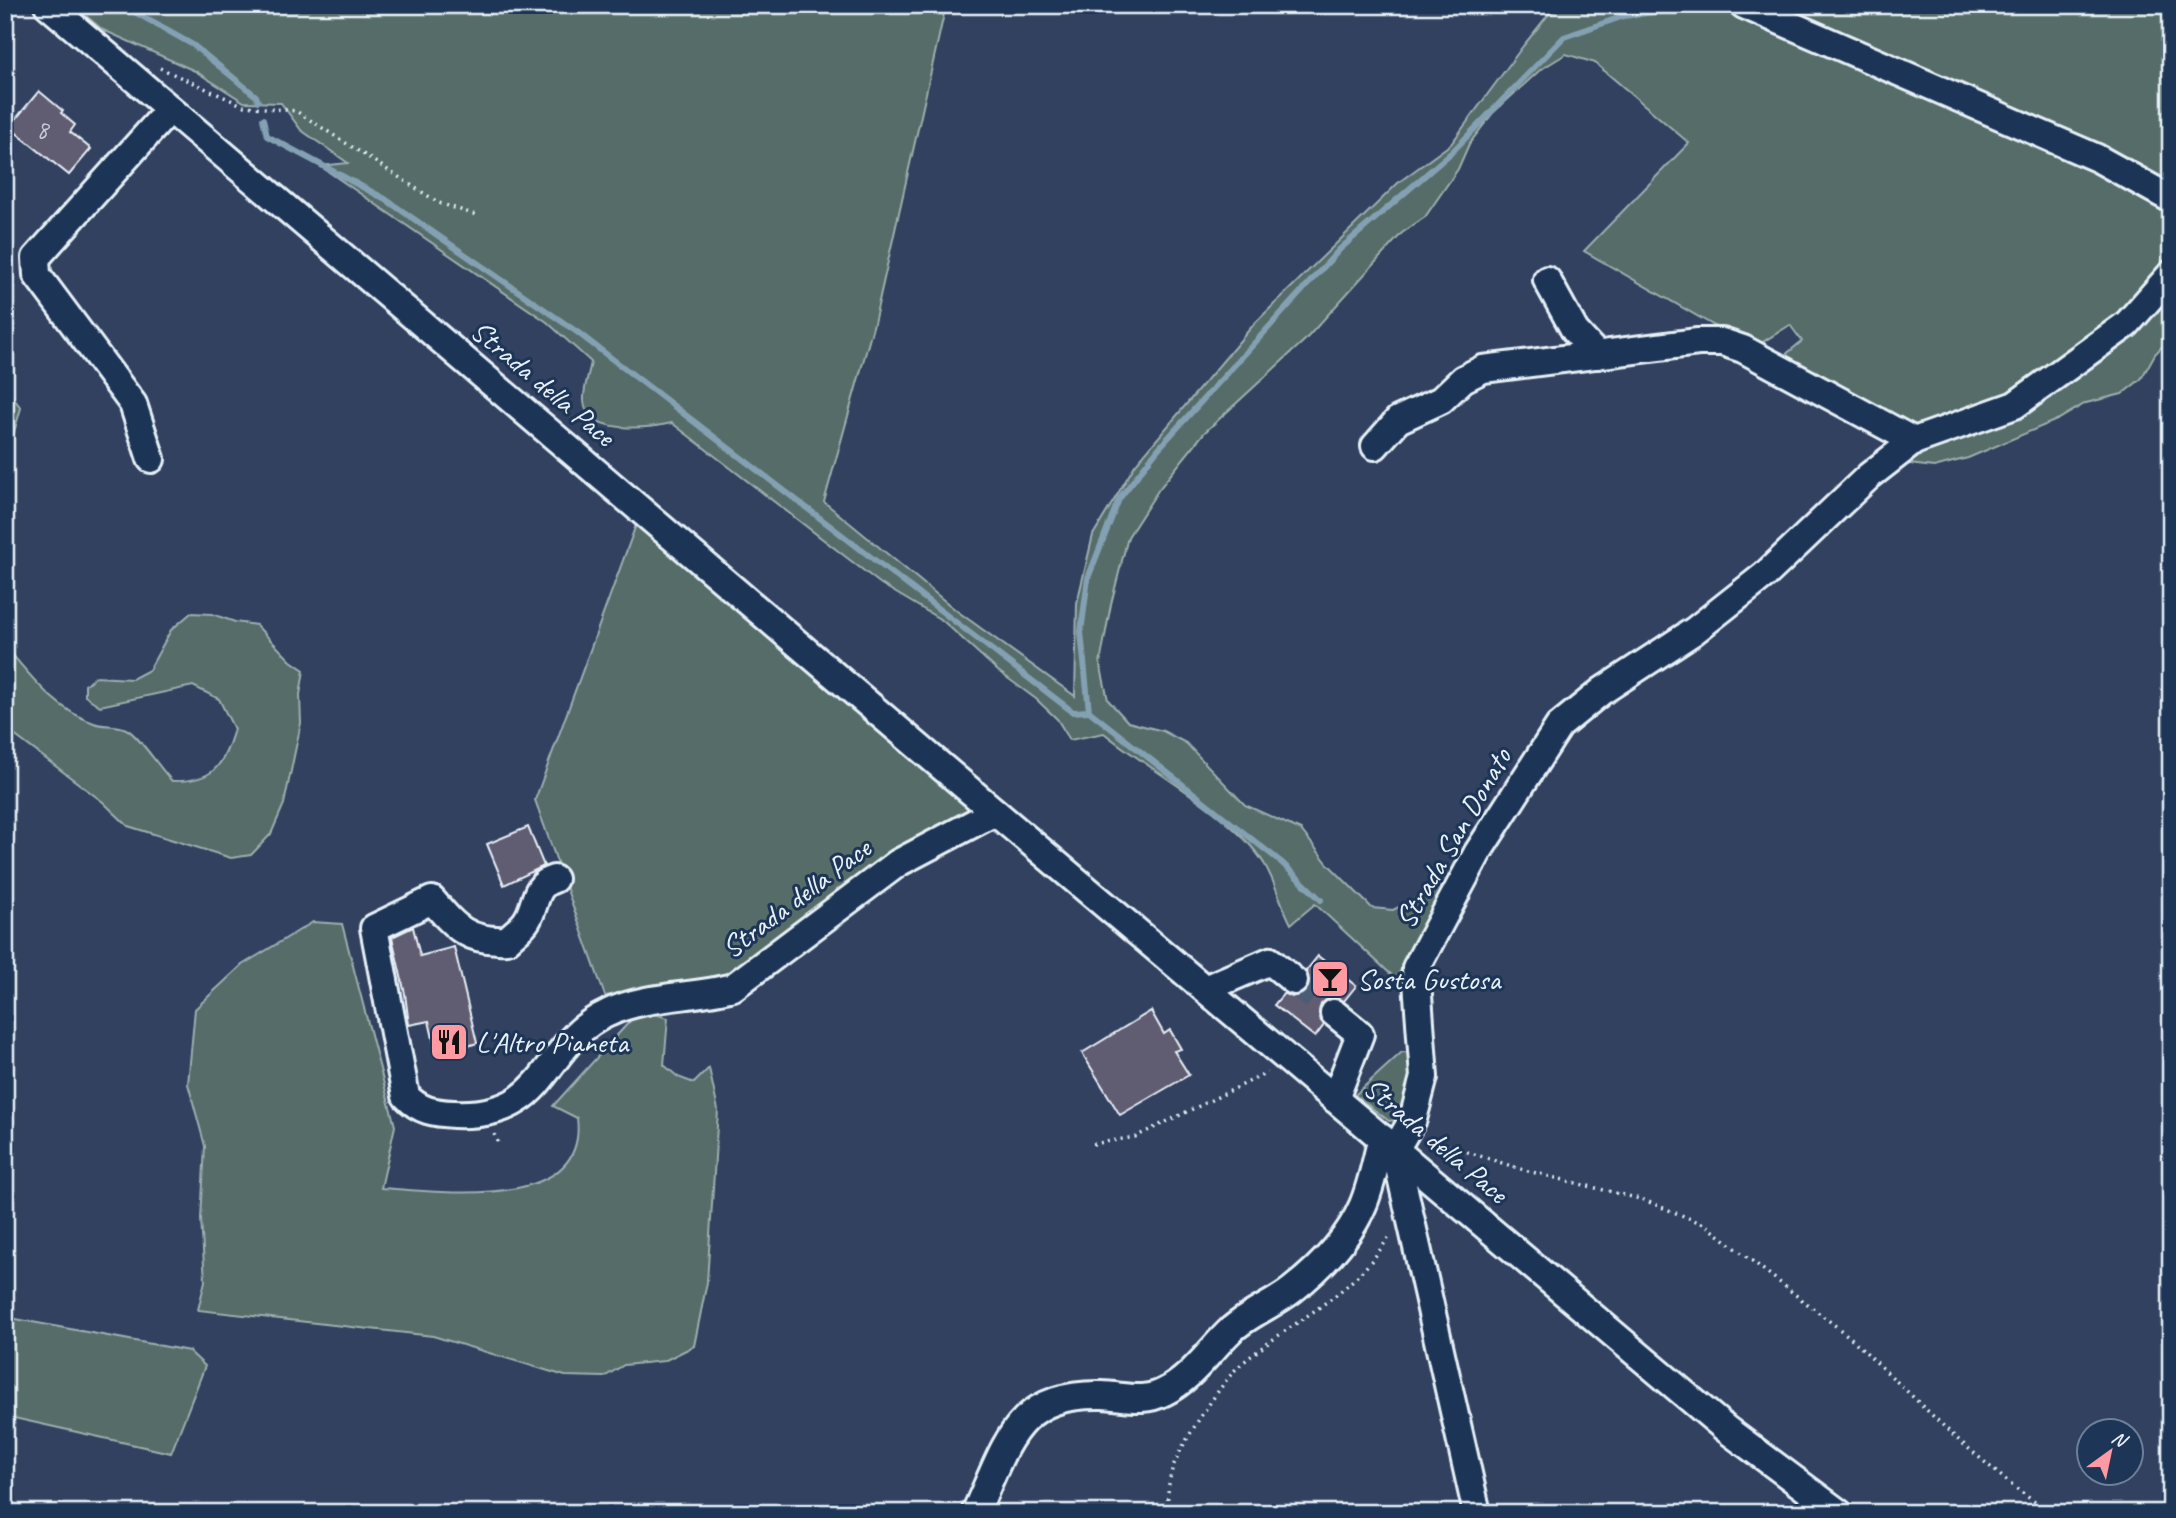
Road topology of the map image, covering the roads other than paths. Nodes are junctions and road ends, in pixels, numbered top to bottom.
1 (48, 5) edge
2 (1744, 5) edge
3 (170, 109) junction
4 (2171, 199) edge
5 (2171, 274) edge
6 (1547, 279) dead end
7 (1597, 355) junction
8 (1914, 441) junction
9 (1375, 446) dead end
10 (152, 458) dead end
11 (995, 812) junction
12 (554, 879) dead end
13 (1294, 981) tunnel mouth
14 (1205, 989) junction
15 (1334, 1013) tunnel mouth
16 (1335, 1099) junction
17 (1394, 1140) junction
18 (975, 1513) edge
19 (1477, 1513) edge
20 (1839, 1513) edge

1 - 3 street, Strada della Pace
2 - 4 street
3 - 10 street
3 - 11 street, Strada della Pace
5 - 8 street, Strada San Donato
6 - 7 street
7 - 8 street
7 - 9 street
8 - 17 street, Strada San Donato
11 - 12 street, Strada della Pace
11 - 14 street, Strada della Pace
13 - 14 street
14 - 16 street, Strada della Pace
15 - 16 street
16 - 17 street, Strada della Pace
17 - 18 street, Strada San Donato
17 - 19 street
17 - 20 street, Strada della Pace

